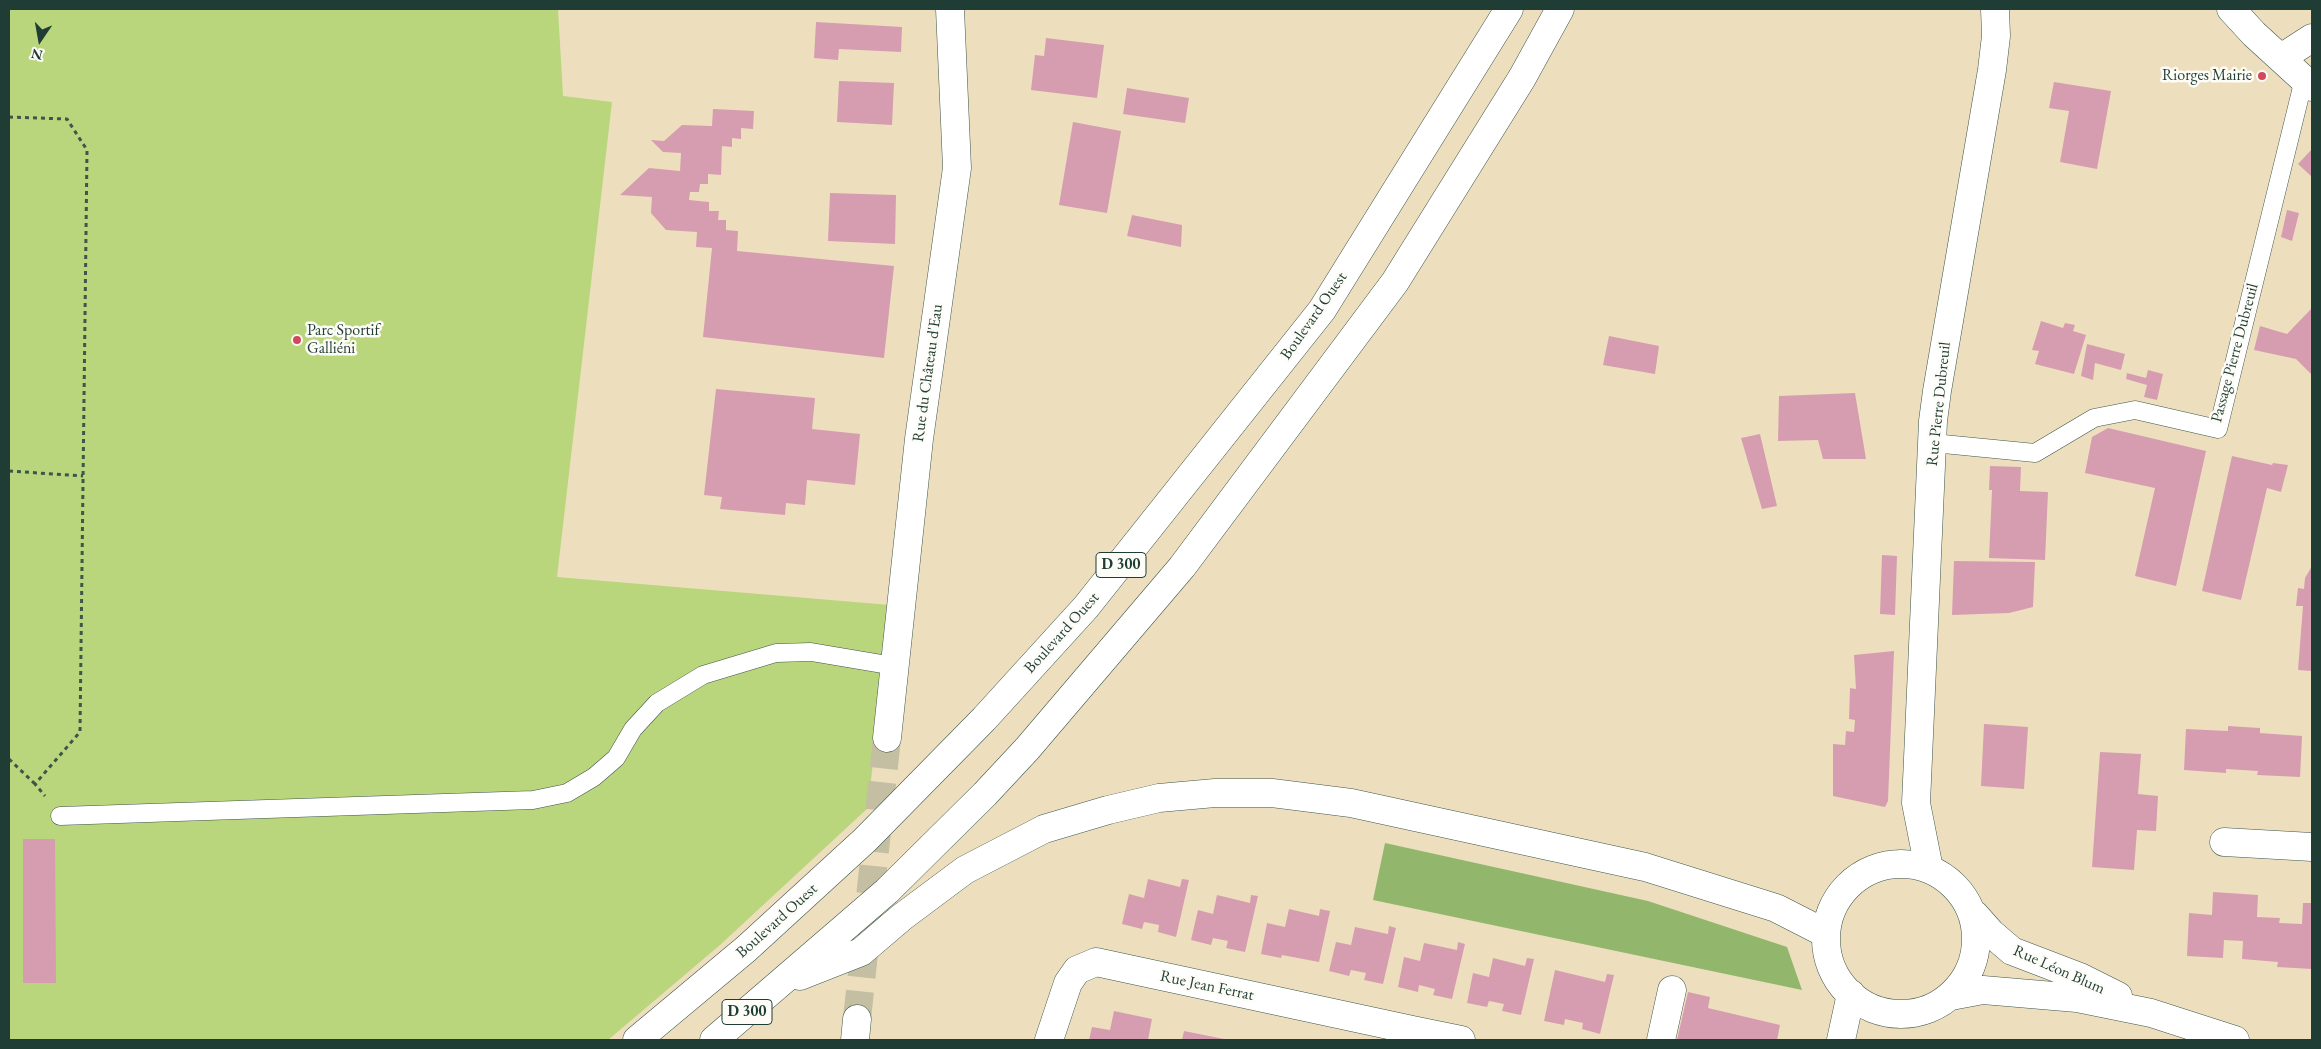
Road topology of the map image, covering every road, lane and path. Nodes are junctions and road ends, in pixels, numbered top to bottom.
1 (950, 9) edge
2 (1509, 9) edge
3 (1560, 9) edge
4 (1996, 9) edge
5 (2231, 9) edge
6 (2312, 38) edge
7 (2281, 58) junction
8 (2308, 83) edge
9 (9, 117) edge
10 (1932, 443) junction
11 (9, 471) edge
12 (83, 476) junction
13 (894, 666) junction
14 (887, 738) tunnel mouth
15 (9, 759) edge
16 (35, 784) junction
17 (1916, 803) junction
18 (60, 816) joint
19 (2224, 842) dead end
20 (2312, 847) edge
21 (1898, 864) junction
22 (1929, 868) junction
23 (1975, 915) junction
24 (1826, 933) junction
25 (780, 984) junction
26 (1672, 990) dead end
27 (1851, 994) junction
28 (1951, 996) junction
29 (1876, 1010) junction
30 (2151, 1013) junction
31 (1410, 1035) edge
32 (637, 1040) edge
33 (714, 1040) edge
34 (1050, 1040) edge
35 (1461, 1040) edge
36 (1661, 1040) edge
37 (1841, 1040) edge
38 (1854, 1040) edge
39 (2235, 1040) edge

1 - 13 main road, Rue du Château d'Eau
2 - 32 main road, Boulevard Ouest / D 300
3 - 25 main road, D 300
4 - 10 main road, Rue Pierre Dubreuil
5 - 7 main road
6 - 7 main road
7 - 8 main road
8 - 10 lane, Passage Pierre Dubreuil
9 - 12 path
10 - 17 main road, Rue Pierre Dubreuil
11 - 12 path
12 - 16 path
13 - 14 main road, Rue du Château d'Eau
13 - 18 lane
15 - 16 path
16 - 18 path
17 - 21 main road, Rue Pierre Dubreuil
17 - 22 main road, Rue Pierre Dubreuil
19 - 20 main road
21 - 22 main road
21 - 24 main road
22 - 23 main road
23 - 28 main road
23 - 30 main road, Rue Léon Blum
24 - 25 main road
24 - 27 main road
25 - 33 main road, D 300
26 - 36 main road
27 - 29 main road
27 - 37 main road
28 - 29 main road
28 - 30 main road, Rue Léon Blum
29 - 38 main road
30 - 39 main road, Rue Léon Blum
31 - 34 main road, Rue Jean Ferrat
31 - 35 main road, Rue Jean Ferrat

